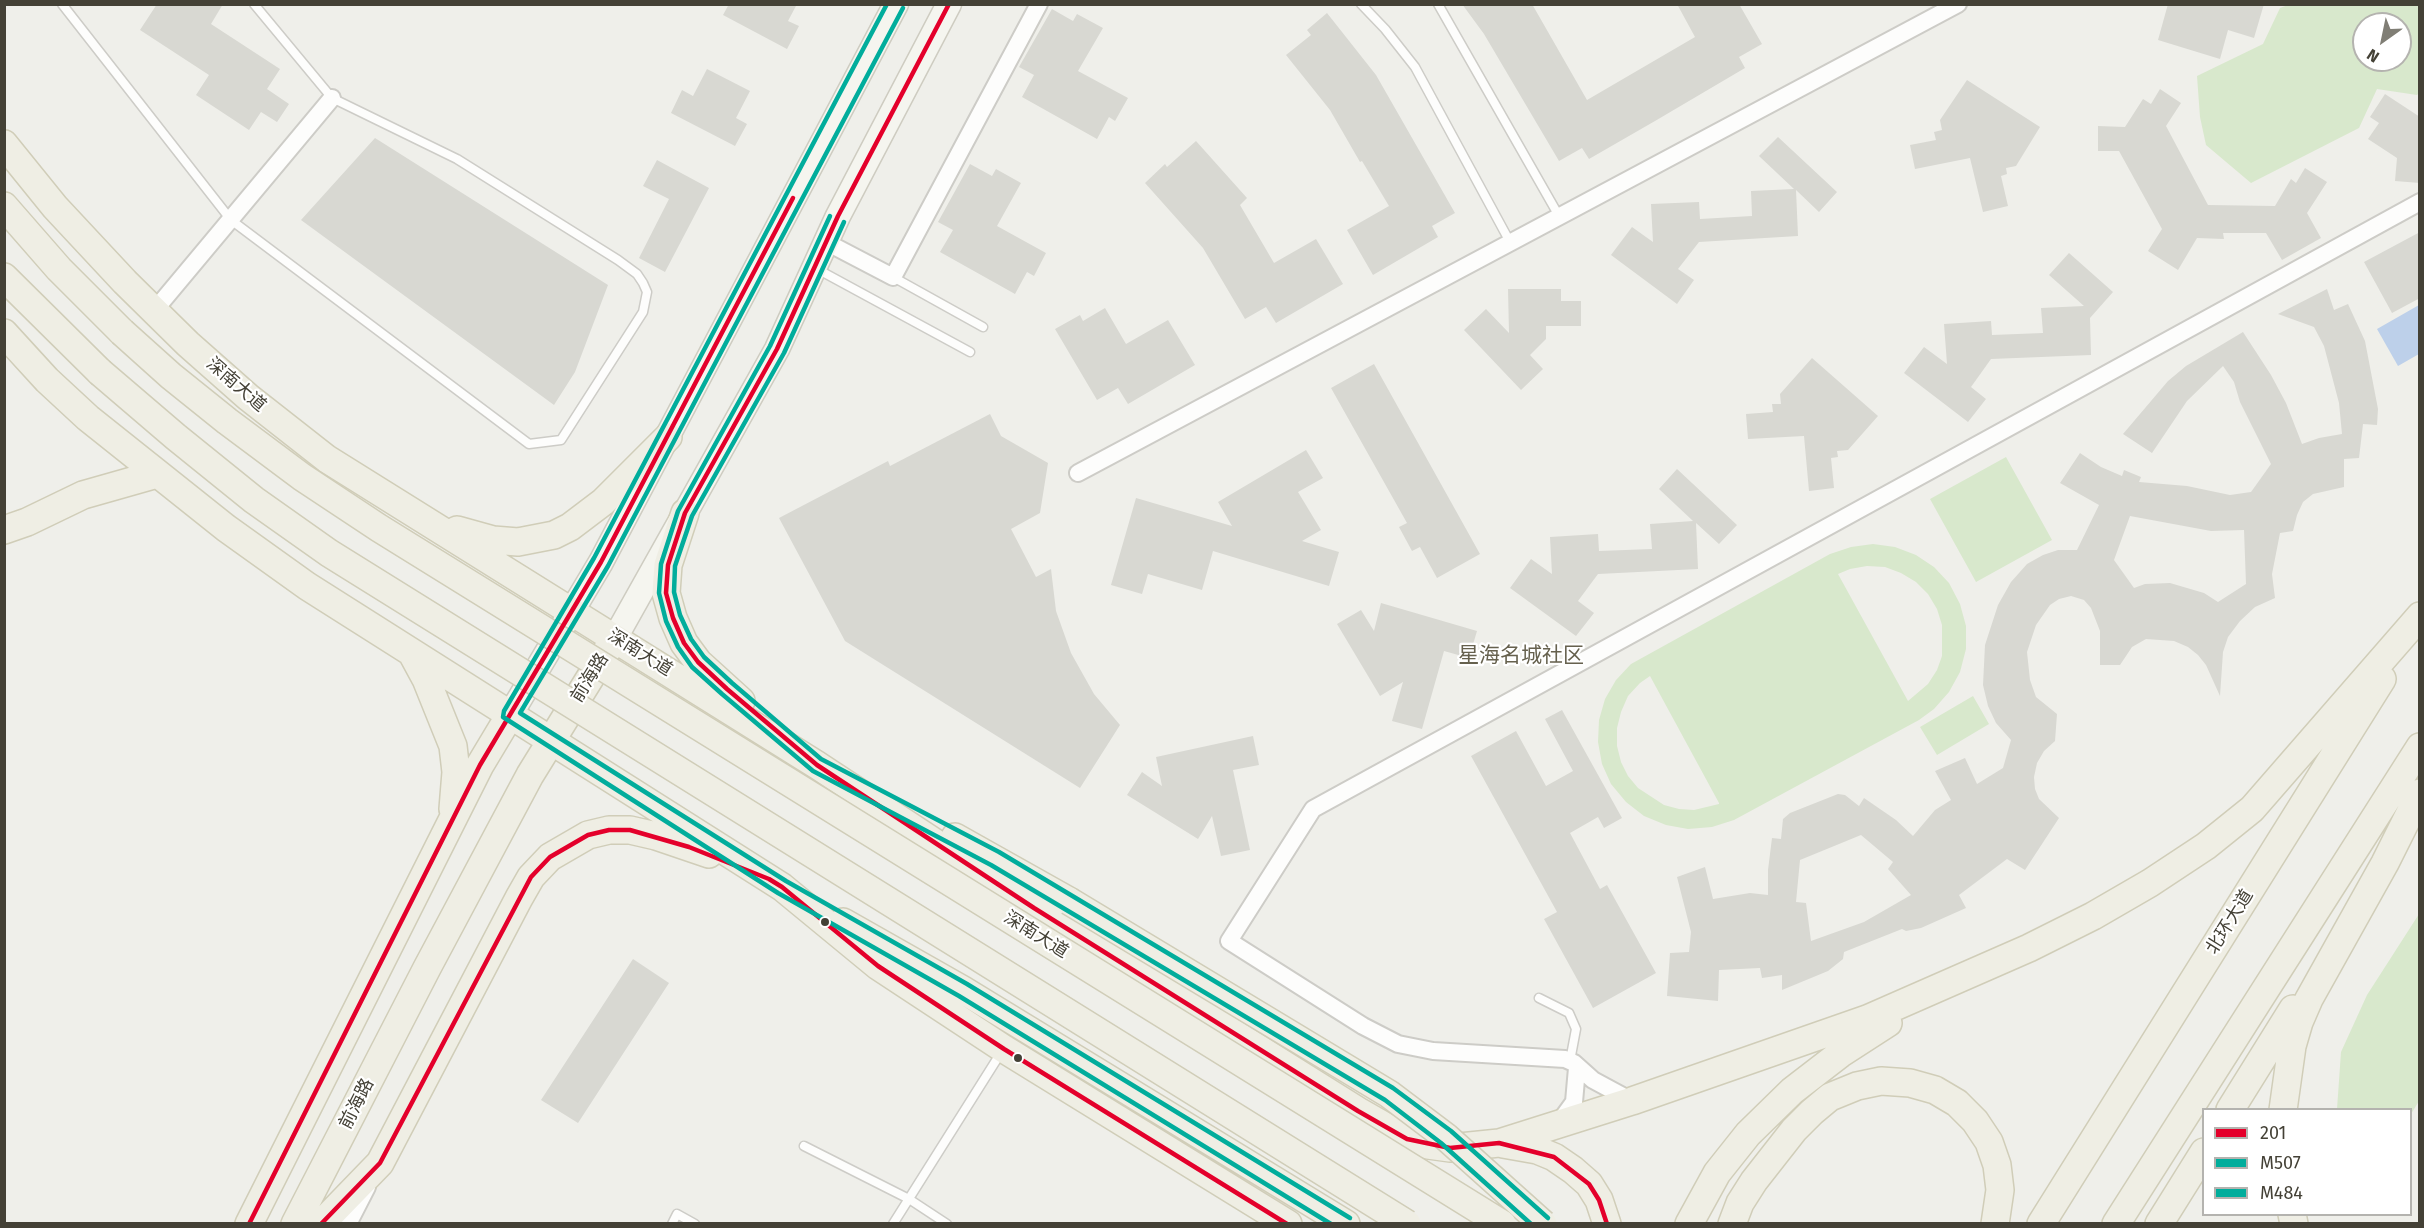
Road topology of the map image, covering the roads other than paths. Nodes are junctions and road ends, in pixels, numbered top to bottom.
1 (62, 4) edge
2 (254, 4) edge
3 (896, 4) edge
4 (949, 4) edge
5 (1040, 4) edge
6 (1361, 4) edge
7 (1438, 4) edge
8 (1958, 4) edge
9 (332, 98) junction
10 (4, 144) edge
11 (2420, 202) edge
12 (4, 206) edge
13 (1559, 216) junction
14 (231, 220) junction
15 (826, 242) junction
16 (1510, 242) junction
17 (814, 268) junction
18 (4, 277) edge
19 (893, 277) junction
20 (154, 311) junction
21 (983, 327) dead end
22 (4, 333) edge
23 (970, 352) dead end
24 (668, 437) junction
25 (1078, 473) dead end
26 (157, 474) junction
27 (387, 497) junction
28 (685, 513) junction
29 (4, 530) edge
30 (572, 611) junction
31 (2420, 618) edge
32 (615, 638) junction
33 (412, 654) junction
34 (510, 715) junction
35 (551, 741) junction
36 (2420, 747) edge
37 (818, 765) junction
38 (2420, 793) edge
39 (453, 819) junction
40 (2385, 863) junction
41 (775, 883) junction
42 (1941, 988) junction
43 (1539, 998) dead end
44 (1004, 1049) junction
45 (1573, 1064) junction
46 (1632, 1101) junction
47 (2231, 1108) edge
48 (2283, 1108) edge
49 (1558, 1125) junction
50 (1499, 1143) junction
51 (804, 1146) dead end
52 (2202, 1155) edge
53 (380, 1163) junction
54 (909, 1199) junction
55 (249, 1224) edge
56 (295, 1224) edge
57 (321, 1224) edge
58 (348, 1224) edge
59 (672, 1224) edge
60 (695, 1224) edge
61 (893, 1224) edge
62 (947, 1224) edge
63 (1288, 1224) edge
64 (1346, 1224) edge
65 (1407, 1224) edge
66 (1502, 1224) edge
67 (1543, 1224) edge
68 (1607, 1224) edge
69 (1689, 1224) edge
70 (1732, 1224) edge
71 (1995, 1224) edge
72 (2041, 1224) edge
73 (2115, 1224) edge
74 (2159, 1224) edge

1 - 14 lane
2 - 9 lane
3 - 24 main road
4 - 15 main road, 前海路
5 - 19 street
6 - 16 lane
7 - 13 lane
8 - 13 street
9 - 14 street
9 - 14 lane
10 - 20 main road, 深南大道
11 - 45 street
12 - 66 main road, 深南大道, bridge
13 - 16 street
14 - 20 street
15 - 17 main road, 前海路
15 - 19 street
16 - 25 street
17 - 23 lane
17 - 28 main road, 前海路
18 - 65 main road, bridge
19 - 21 lane
20 - 27 main road, 深南大道
22 - 26 main road
24 - 27 main road
24 - 30 main road
26 - 29 main road
26 - 33 main road
27 - 30 main road, 深南大道
28 - 32 main road, 前海路
28 - 37 main road
30 - 32 main road, 深南大道
30 - 34 main road
31 - 42 main road
31 - 72 main road, 北环大道
32 - 35 main road, 前海路
32 - 37 main road, 深南大道
33 - 34 main road
33 - 39 main road
34 - 35 main road
34 - 39 main road
35 - 41 main road
35 - 56 main road, 前海路
36 - 73 main road
37 - 50 main road, 深南大道
37 - 67 main road, bridge
38 - 40 main road
39 - 55 main road
40 - 47 main road
40 - 48 main road
41 - 44 main road
41 - 53 main road
41 - 64 main road
42 - 46 main road
42 - 69 main road
43 - 45 lane
44 - 54 lane
44 - 63 main road
45 - 46 street
45 - 49 street
46 - 49 main road
49 - 50 main road
50 - 68 main road
51 - 54 lane
52 - 74 main road
53 - 57 main road
53 - 58 street
54 - 61 lane
54 - 62 lane
59 - 60 lane
70 - 71 main road

